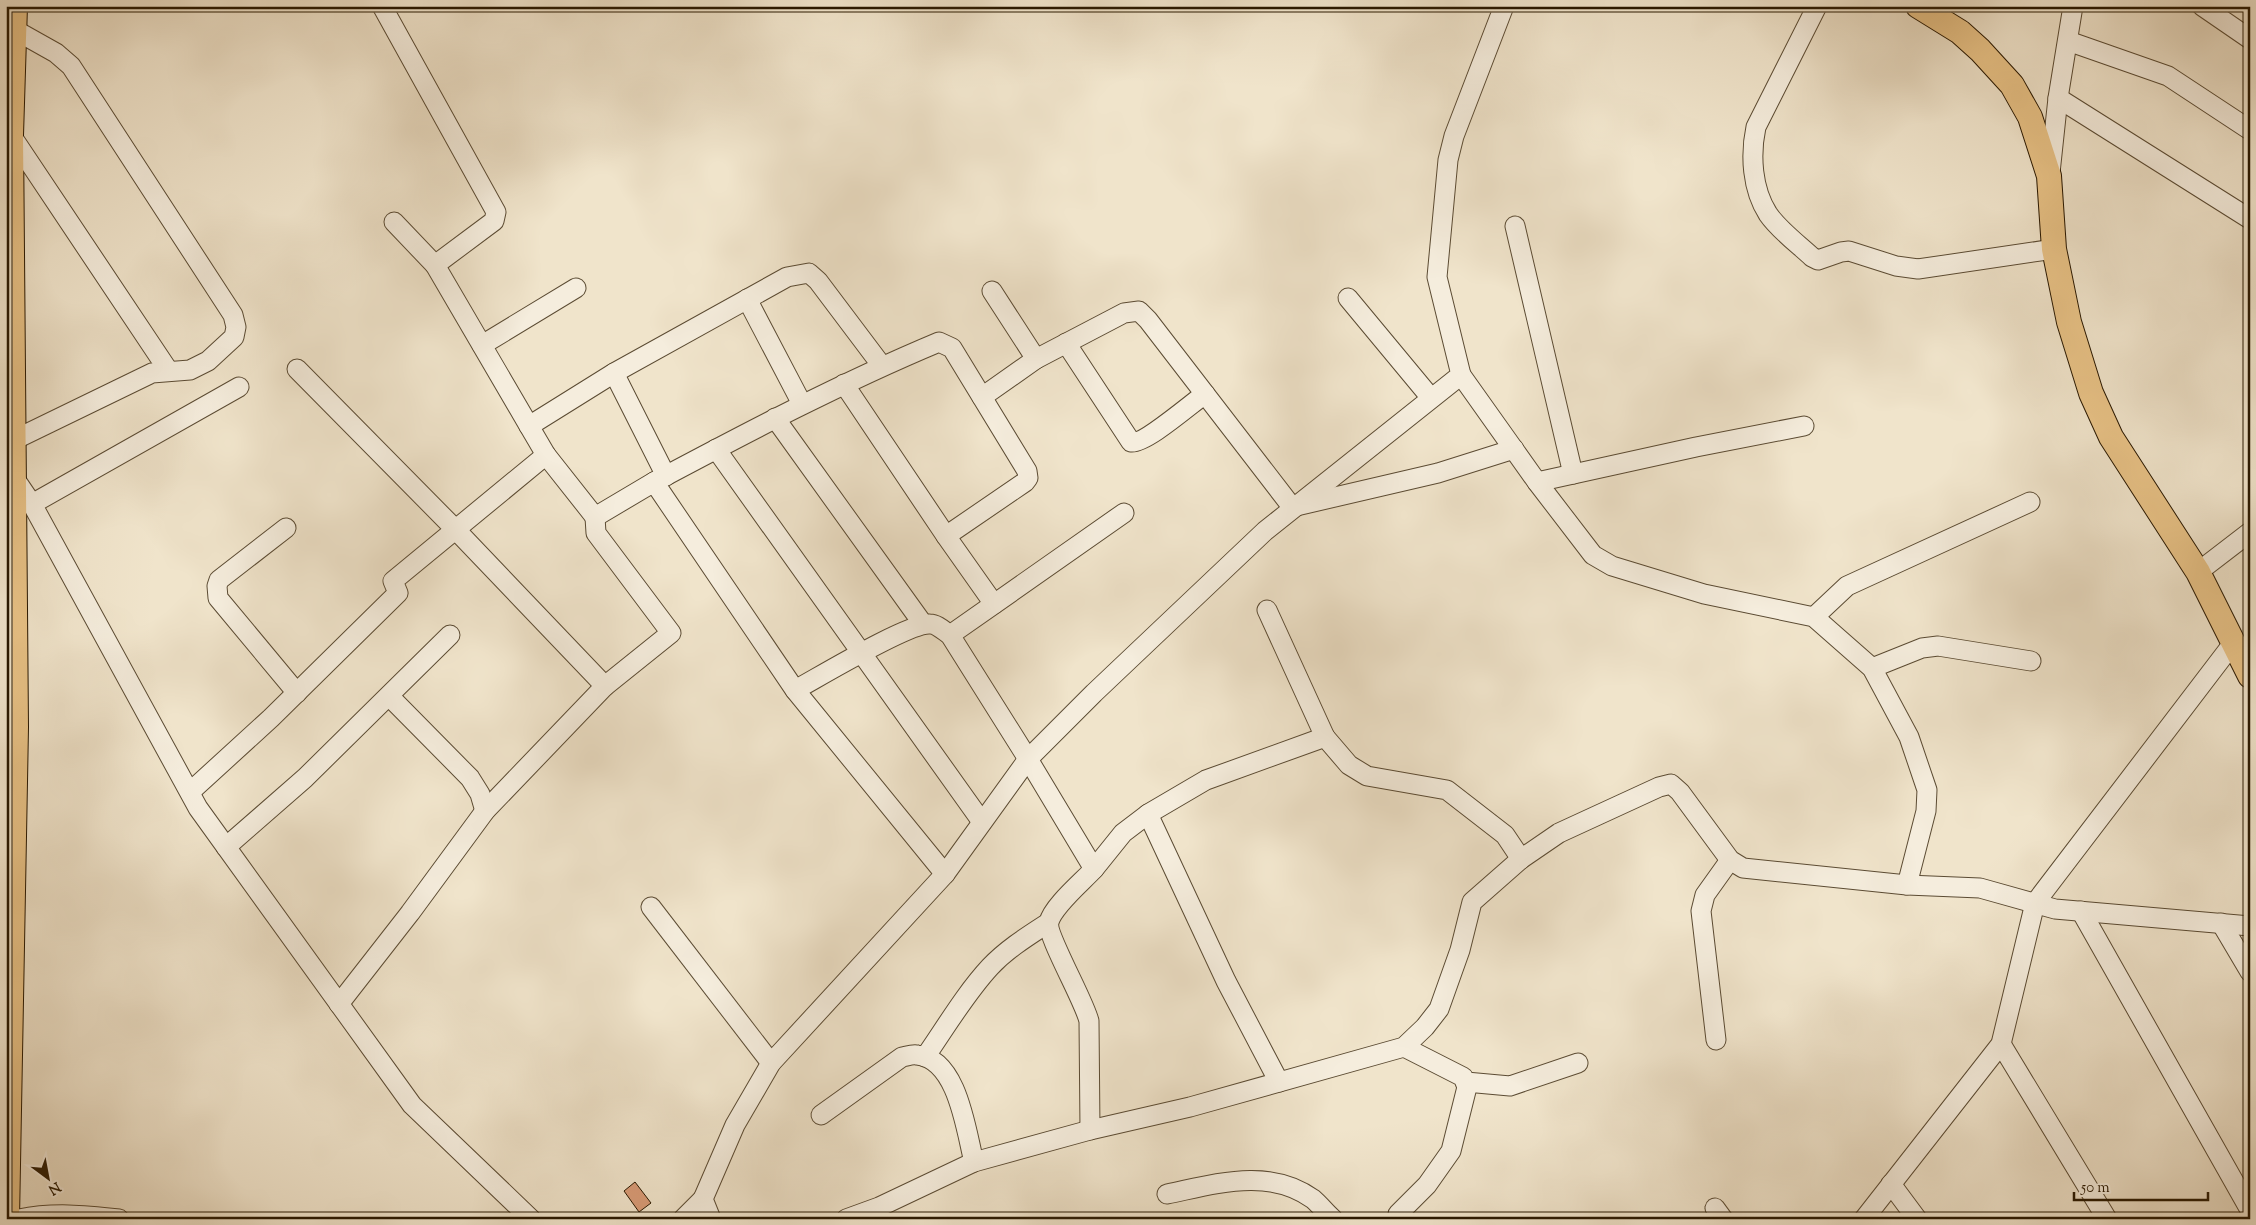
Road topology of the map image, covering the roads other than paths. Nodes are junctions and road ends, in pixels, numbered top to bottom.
1 (15, 6) edge
2 (382, 6) edge
3 (1504, 6) edge
4 (1817, 6) edge
5 (1918, 6) edge
6 (2074, 6) edge
7 (2202, 6) edge
8 (15, 30) junction
9 (2250, 39) edge
10 (2068, 40) junction
11 (2058, 98) junction
12 (2250, 130) edge
13 (11, 135) junction
14 (2049, 176) junction
15 (2250, 219) edge
16 (394, 222) dead end
17 (1514, 226) dead end
18 (2054, 249) junction
19 (435, 265) junction
20 (576, 288) dead end
21 (992, 291) dead end
22 (1348, 298) dead end
23 (747, 299) junction
24 (1066, 343) junction
25 (482, 345) junction
26 (1036, 359) junction
27 (882, 366) junction
28 (297, 368) dead end
29 (168, 370) junction
30 (614, 373) junction
31 (1461, 375) junction
32 (844, 384) junction
33 (239, 387) dead end
34 (1205, 394) junction
35 (982, 397) junction
36 (1431, 398) junction
37 (802, 404) junction
38 (775, 418) junction
39 (529, 426) junction
40 (1804, 426) dead end
41 (14, 440) junction
42 (716, 449) junction
43 (1514, 449) junction
44 (546, 455) junction
45 (10, 471) edge
46 (1573, 474) junction
47 (660, 479) junction
48 (1537, 482) junction
49 (2030, 502) dead end
50 (32, 504) junction
51 (1292, 507) junction
52 (1124, 513) dead end
53 (595, 517) junction
54 (286, 528) dead end
55 (456, 530) junction
56 (2250, 532) edge
57 (946, 536) junction
58 (2198, 572) junction
59 (994, 604) junction
60 (1267, 610) dead end
61 (1814, 617) junction
62 (923, 624) junction
63 (450, 635) dead end
64 (950, 635) junction
65 (2234, 642) junction
66 (861, 654) junction
67 (2031, 661) dead end
68 (1872, 668) junction
69 (2250, 676) edge
70 (605, 686) junction
71 (795, 690) junction
72 (297, 693) junction
73 (389, 696) junction
74 (1325, 737) junction
75 (1028, 759) junction
76 (190, 792) junction
77 (10, 801) edge
78 (485, 811) junction
79 (1148, 814) junction
80 (982, 822) junction
81 (226, 847) junction
82 (1521, 859) junction
83 (1730, 860) junction
84 (1094, 870) junction
85 (945, 874) junction
86 (1907, 885) junction
87 (2035, 903) junction
88 (651, 907) dead end
89 (2081, 911) junction
90 (1048, 923) junction
91 (2221, 923) junction
92 (2250, 926) edge
93 (2250, 972) edge
94 (339, 1004) junction
95 (9, 1008) edge
96 (1716, 1040) dead end
97 (2001, 1044) junction
98 (1404, 1047) junction
99 (925, 1057) junction
100 (771, 1063) junction
101 (1578, 1063) dead end
102 (1279, 1082) junction
103 (1466, 1082) junction
104 (821, 1115) dead end
105 (1090, 1130) junction
106 (974, 1162) junction
107 (1890, 1184) junction
108 (1167, 1194) dead end
109 (703, 1199) junction
110 (2250, 1211) edge
111 (883, 1213) edge
112 (1395, 1217) edge
113 (7, 1219) edge
114 (19, 1219) edge
115 (118, 1219) edge
116 (531, 1219) edge
117 (684, 1219) edge
118 (711, 1219) edge
119 (846, 1219) edge
120 (1332, 1219) edge
121 (1864, 1219) edge
122 (1917, 1219) edge
123 (2107, 1219) edge
124 (2240, 1219) edge

1 - 8 main road
2 - 19 street
3 - 31 street
4 - 18 street
5 - 14 main road
6 - 10 street
7 - 9 street
8 - 13 main road
8 - 29 street
10 - 11 street
10 - 12 street
11 - 14 street
11 - 15 street
13 - 29 street
13 - 41 main road
14 - 18 main road
16 - 19 street
17 - 46 street
18 - 58 main road
19 - 25 street
20 - 25 street
21 - 26 street
22 - 36 street
23 - 27 street
23 - 30 street
23 - 37 street
24 - 26 street
24 - 34 street
24 - 34 street
25 - 39 street
26 - 35 street
27 - 32 street
27 - 35 street
28 - 55 street
29 - 41 street
30 - 39 street
30 - 47 street
31 - 36 street
31 - 43 street
32 - 37 street
32 - 57 street
33 - 50 street
34 - 51 street
35 - 57 street
36 - 51 street
37 - 38 street
38 - 42 street
38 - 62 street
39 - 44 street
40 - 46 street
41 - 45 main road
42 - 47 street
42 - 66 street
43 - 48 street
43 - 51 street
44 - 53 street
44 - 55 street
45 - 50 street
45 - 77 main road
46 - 48 street
47 - 53 street
47 - 71 street
48 - 61 street
49 - 61 street
50 - 76 street
51 - 75 street
52 - 59 street
53 - 70 street
54 - 72 street
55 - 70 street
55 - 72 street
56 - 58 street
57 - 59 street
58 - 65 main road
59 - 64 street
60 - 74 street
61 - 68 street
62 - 64 street
62 - 66 street
63 - 73 street
64 - 75 street
65 - 69 main road
65 - 87 street
66 - 71 street
66 - 80 street
67 - 68 street
68 - 86 street
70 - 78 street
71 - 85 street
72 - 76 street
73 - 78 street
73 - 81 street
74 - 79 street
74 - 82 street
75 - 80 street
75 - 84 street
76 - 81 street
77 - 95 main road
78 - 94 street
79 - 84 street
79 - 102 street
80 - 85 street
81 - 94 street
82 - 83 street
82 - 98 street
83 - 86 street
83 - 96 street
84 - 90 street
85 - 100 street
86 - 87 street
87 - 89 street
87 - 97 street
88 - 100 street
89 - 91 street
89 - 110 street
90 - 99 street
90 - 105 street
91 - 92 street
91 - 93 street
94 - 116 street
95 - 113 main road
97 - 107 street
97 - 123 street
98 - 102 street
98 - 103 street
99 - 104 street
99 - 106 street
100 - 109 street
101 - 103 street
102 - 105 street
103 - 112 street
105 - 106 street
106 - 111 street
107 - 121 street
107 - 122 street
108 - 120 street
109 - 117 street
109 - 118 street
110 - 124 street
111 - 119 street
114 - 115 street

